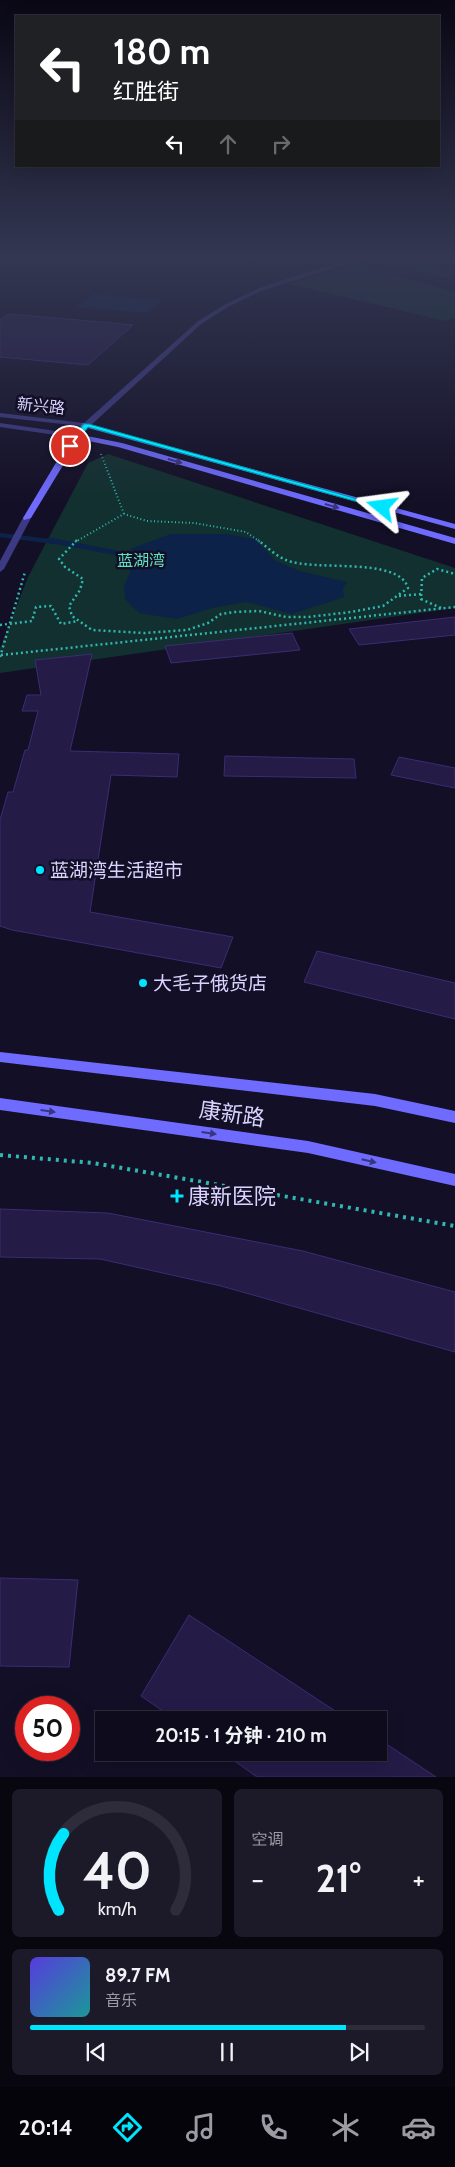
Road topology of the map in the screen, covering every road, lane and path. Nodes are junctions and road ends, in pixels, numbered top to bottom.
1 (180, 339) edge
2 (0, 416) edge
3 (0, 425) edge
4 (86, 425) junction
5 (78, 436) junction
6 (106, 468) dead end
7 (124, 514) junction
8 (27, 518) joint
9 (455, 528) edge
10 (455, 541) edge
11 (1, 567) edge
12 (25, 572) dead end
13 (455, 574) edge
14 (421, 594) junction
15 (399, 596) junction
16 (455, 607) edge
17 (441, 609) junction
18 (79, 621) junction
19 (10, 624) junction
20 (0, 625) edge
21 (0, 656) edge
22 (0, 1057) edge
23 (0, 1104) edge
24 (455, 1117) edge
25 (0, 1155) edge
26 (455, 1180) edge
27 (455, 1226) edge

1 - 4 street
2 - 4 street, 新兴路
3 - 5 street, 新兴路
4 - 5 main road
4 - 9 main road, 新兴路
5 - 8 main road
5 -> 10 main road, 新兴路
6 - 7 path
7 - 15 path
7 - 18 path
8 - 11 street
12 - 19 path
13 - 14 path
14 - 15 path
14 - 17 path
15 - 18 path
16 - 17 path
17 - 21 path
18 - 19 path
19 - 20 path
19 - 21 path
22 - 24 main road
23 -> 26 main road, 康新路
25 - 27 path

